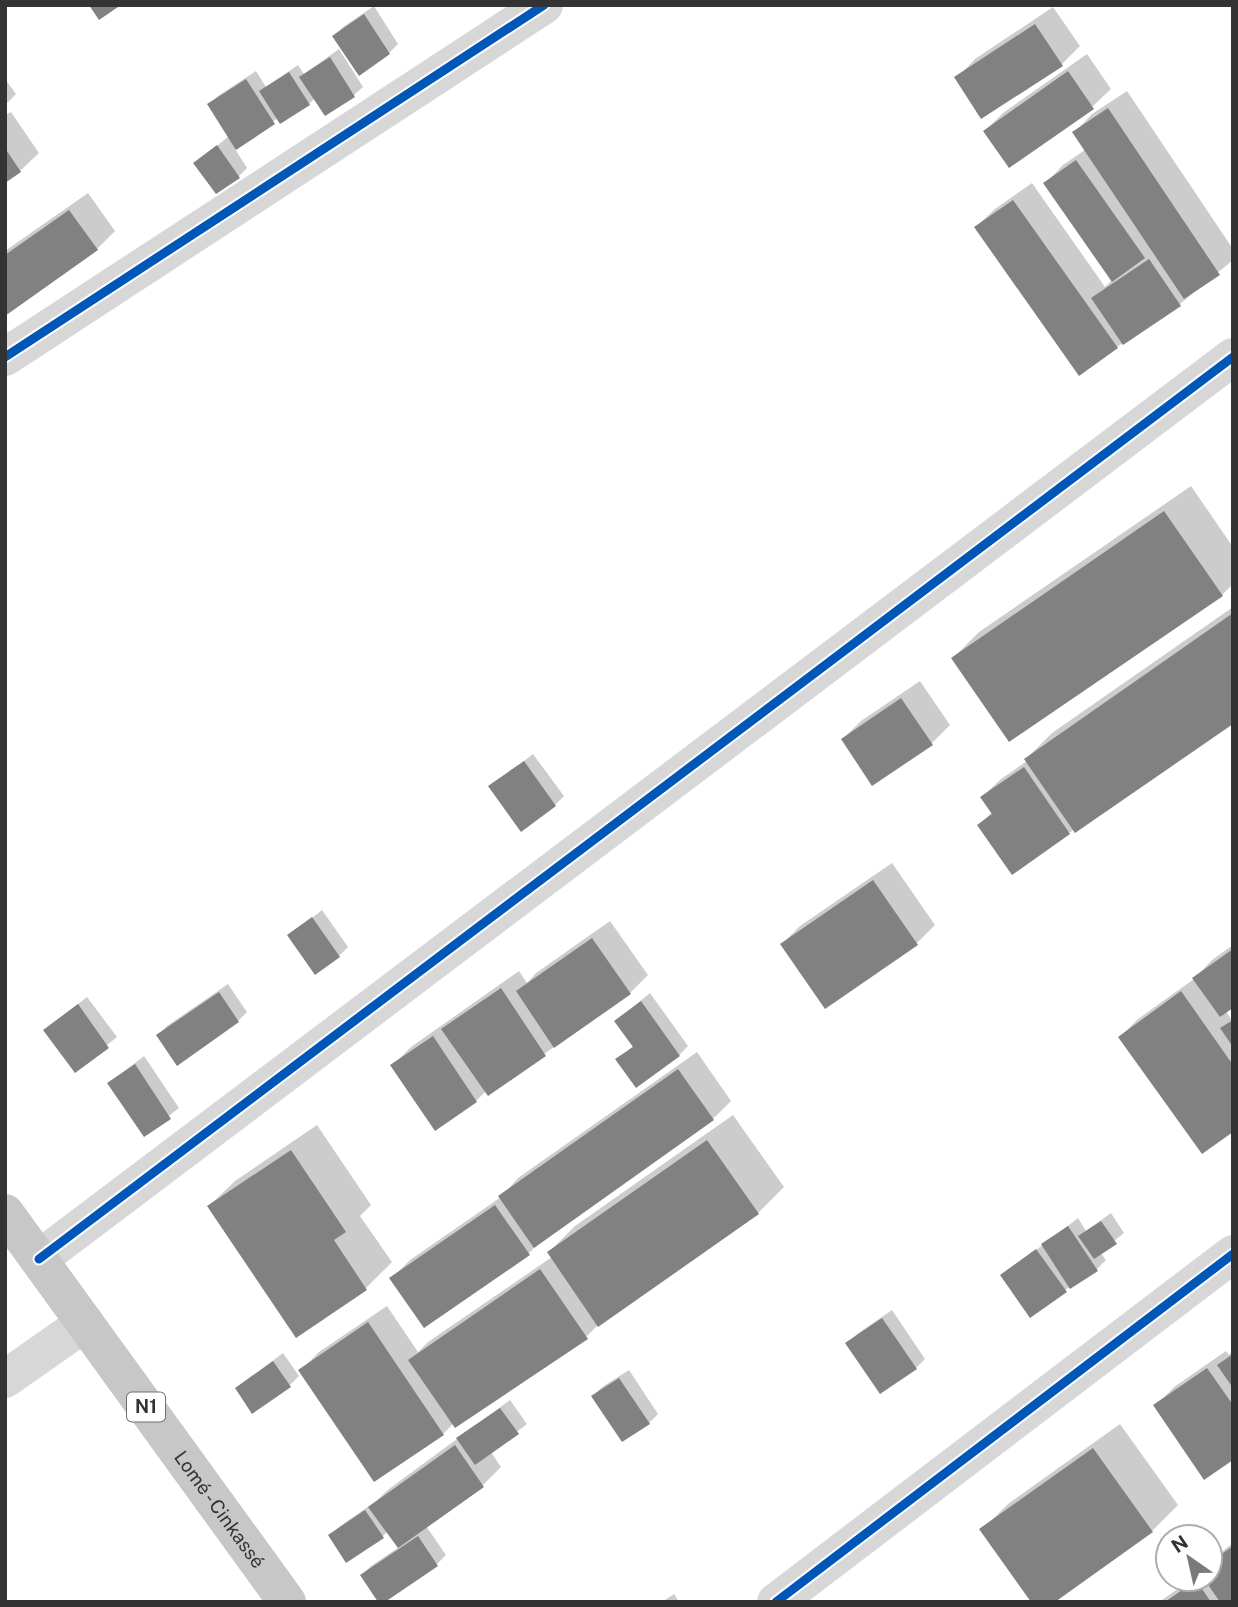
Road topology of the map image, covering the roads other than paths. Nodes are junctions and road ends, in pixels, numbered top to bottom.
1 (544, 5) edge
2 (5, 357) edge
3 (1233, 357) edge
4 (5, 1213) edge
5 (1233, 1254) edge
6 (39, 1259) junction
7 (85, 1323) junction
8 (5, 1379) edge
9 (287, 1602) edge
10 (776, 1602) edge

1 - 2 street
3 - 6 street
4 - 6 highway, Lomé - Cinkassé / N1
5 - 10 street
6 - 7 highway, Lomé - Cinkassé / N1
7 - 8 street
7 - 9 highway, Lomé - Cinkassé / N1

